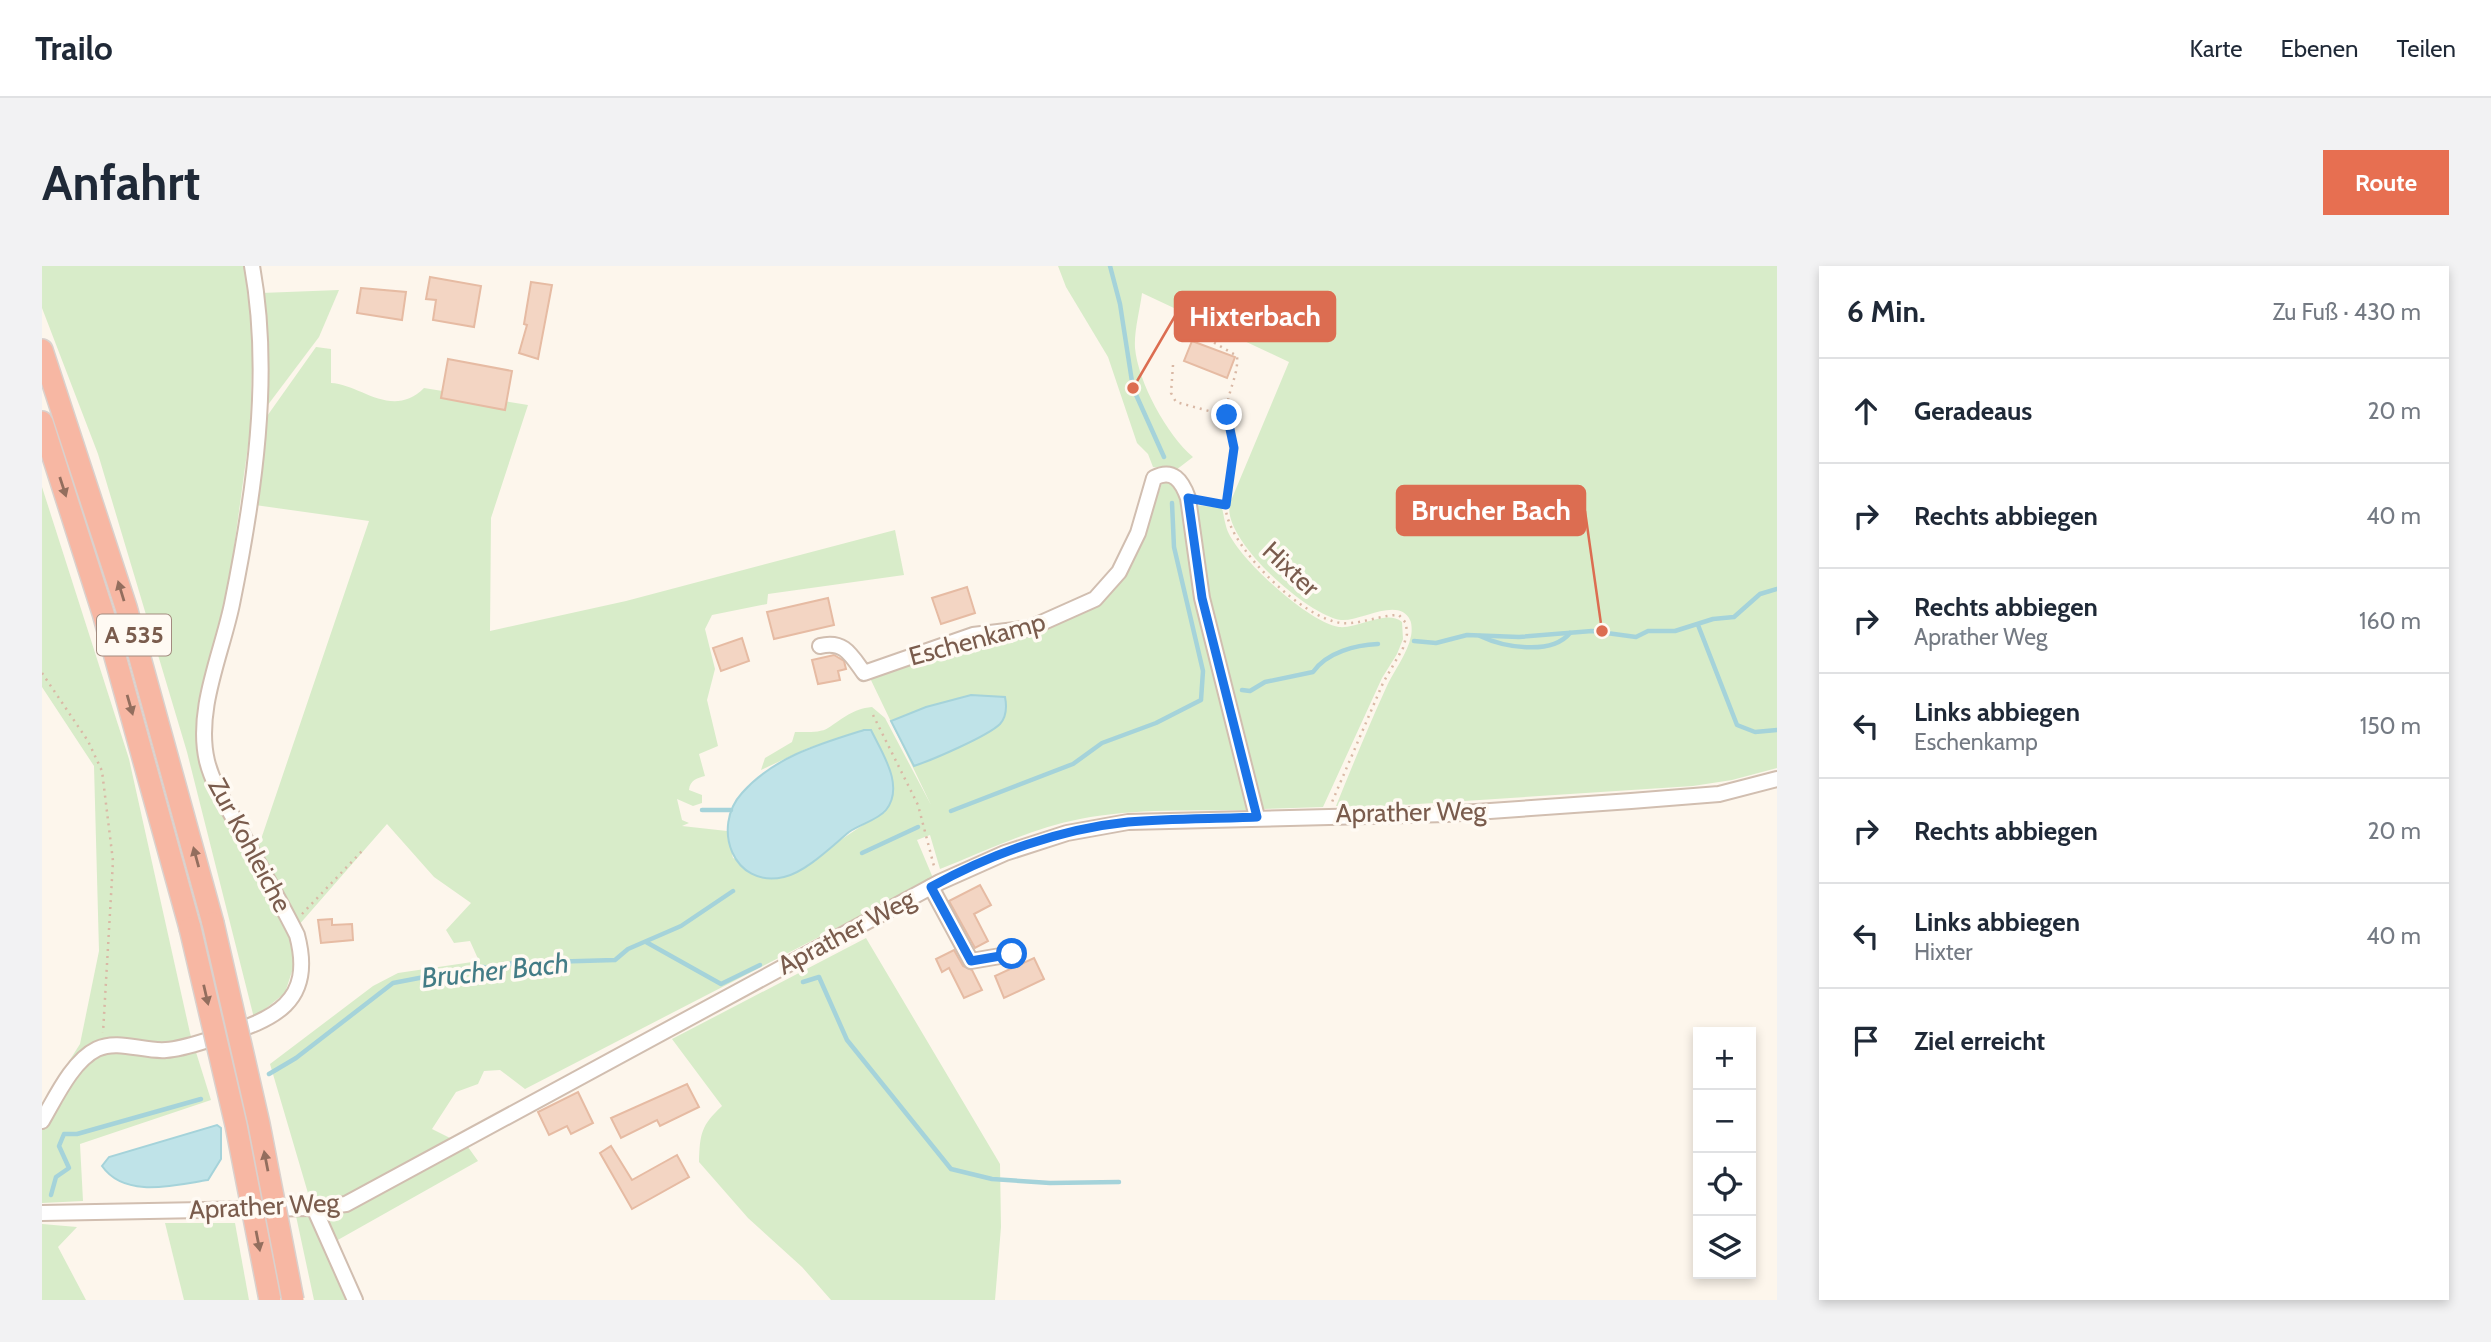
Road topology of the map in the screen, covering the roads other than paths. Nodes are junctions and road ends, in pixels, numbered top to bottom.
1 (252, 266) edge
2 (42, 350) edge
3 (42, 422) edge
4 (820, 646) dead end
5 (1777, 779) edge
6 (1257, 817) junction
7 (936, 884) junction
8 (1012, 954) dead end
9 (42, 1121) edge
10 (314, 1208) junction
11 (42, 1213) edge
12 (270, 1300) edge
13 (293, 1300) edge
14 (355, 1300) edge

1 - 9 street, Zur Kohleiche
13 -> 2 highway, A 535, bridge
3 -> 12 highway, A 535, bridge
4 - 6 street, Eschenkamp
5 - 6 street, Aprather Weg
6 - 7 street, Aprather Weg
7 - 8 street
7 - 10 street, Aprather Weg
10 - 11 street, Aprather Weg
10 - 14 street

